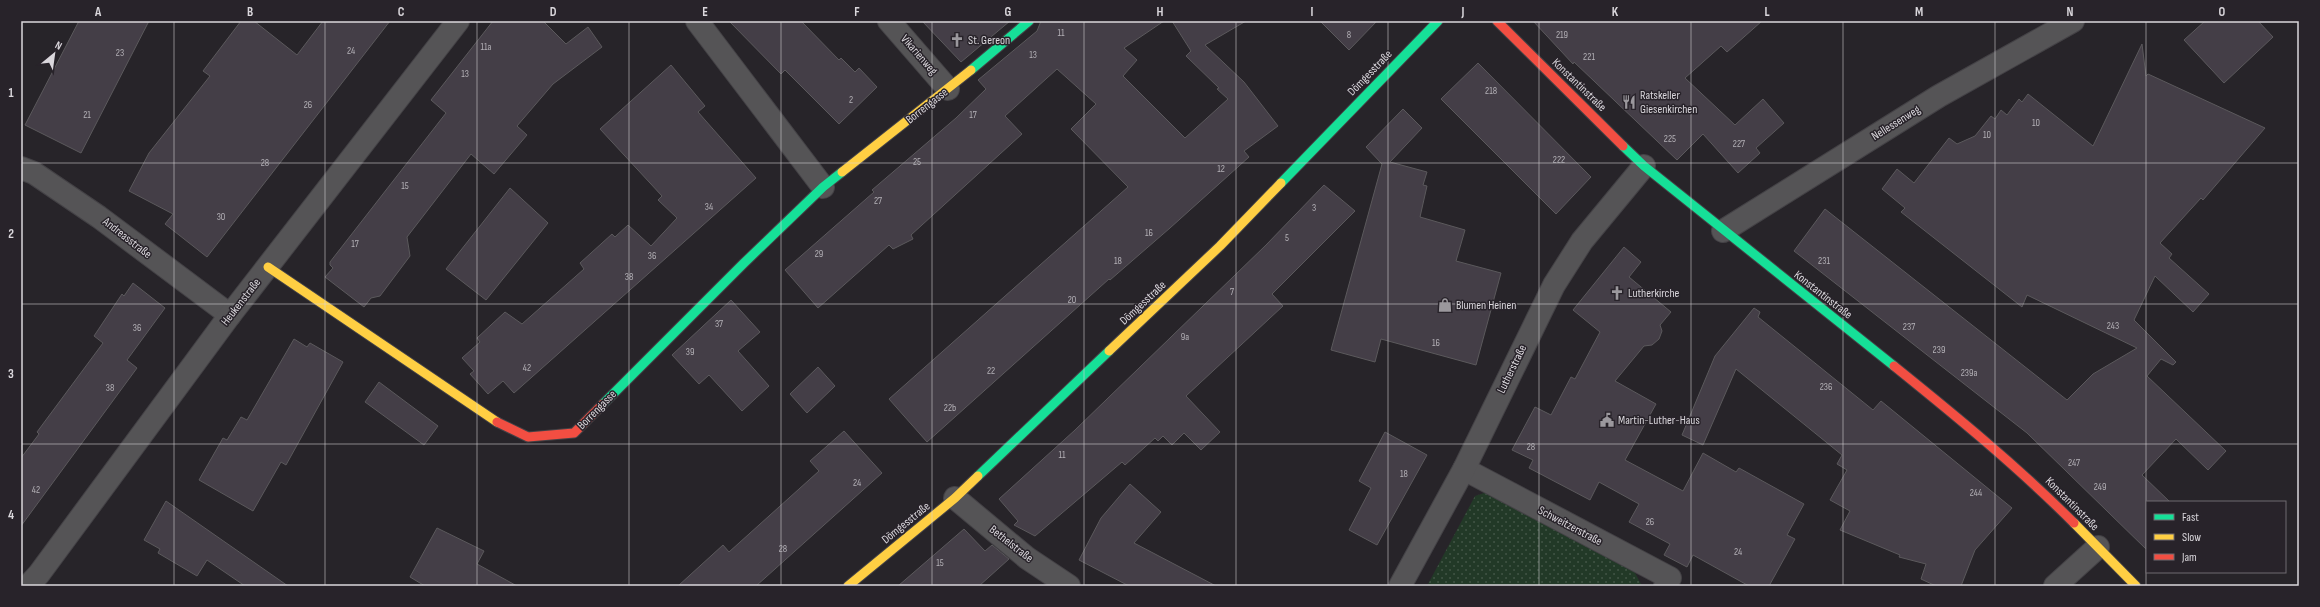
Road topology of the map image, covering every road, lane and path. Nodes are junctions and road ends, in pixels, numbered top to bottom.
1 (458, 21) edge
2 (697, 21) edge
3 (889, 21) edge
4 (1029, 21) edge
5 (1438, 21) edge
6 (1497, 21) edge
7 (2073, 21) edge
8 (948, 89) junction
9 (1644, 166) junction
10 (21, 168) edge
11 (823, 187) junction
12 (1724, 231) junction
13 (268, 268) junction
14 (230, 315) junction
15 (1464, 469) junction
16 (955, 498) junction
17 (2098, 547) junction
18 (28, 586) edge
19 (848, 586) edge
20 (1069, 586) edge
21 (1400, 586) edge
22 (1665, 586) edge
23 (2055, 586) edge
24 (2136, 586) edge

1 - 13 street, Heukenstraße
2 - 11 street
3 - 8 street, Vikarienweg
4 - 8 street, Borrengasse
5 - 16 street, Dömgesstraße
6 - 9 street, Konstantinstraße
7 - 12 street, Nellessenweg
8 - 11 street, Borrengasse
9 - 12 street, Konstantinstraße
9 - 15 street, Lutherstraße
10 - 14 street, Andreasstraße
11 - 13 street, Borrengasse
12 - 17 street, Konstantinstraße
13 - 14 street, Heukenstraße
14 - 18 street, Heukenstraße
15 - 21 street, Lutherstraße
15 - 22 street, Schweitzerstraße
16 - 19 street, Dömgesstraße
16 - 20 street, Bethelstraße
17 - 23 street
17 - 24 street, Konstantinstraße

